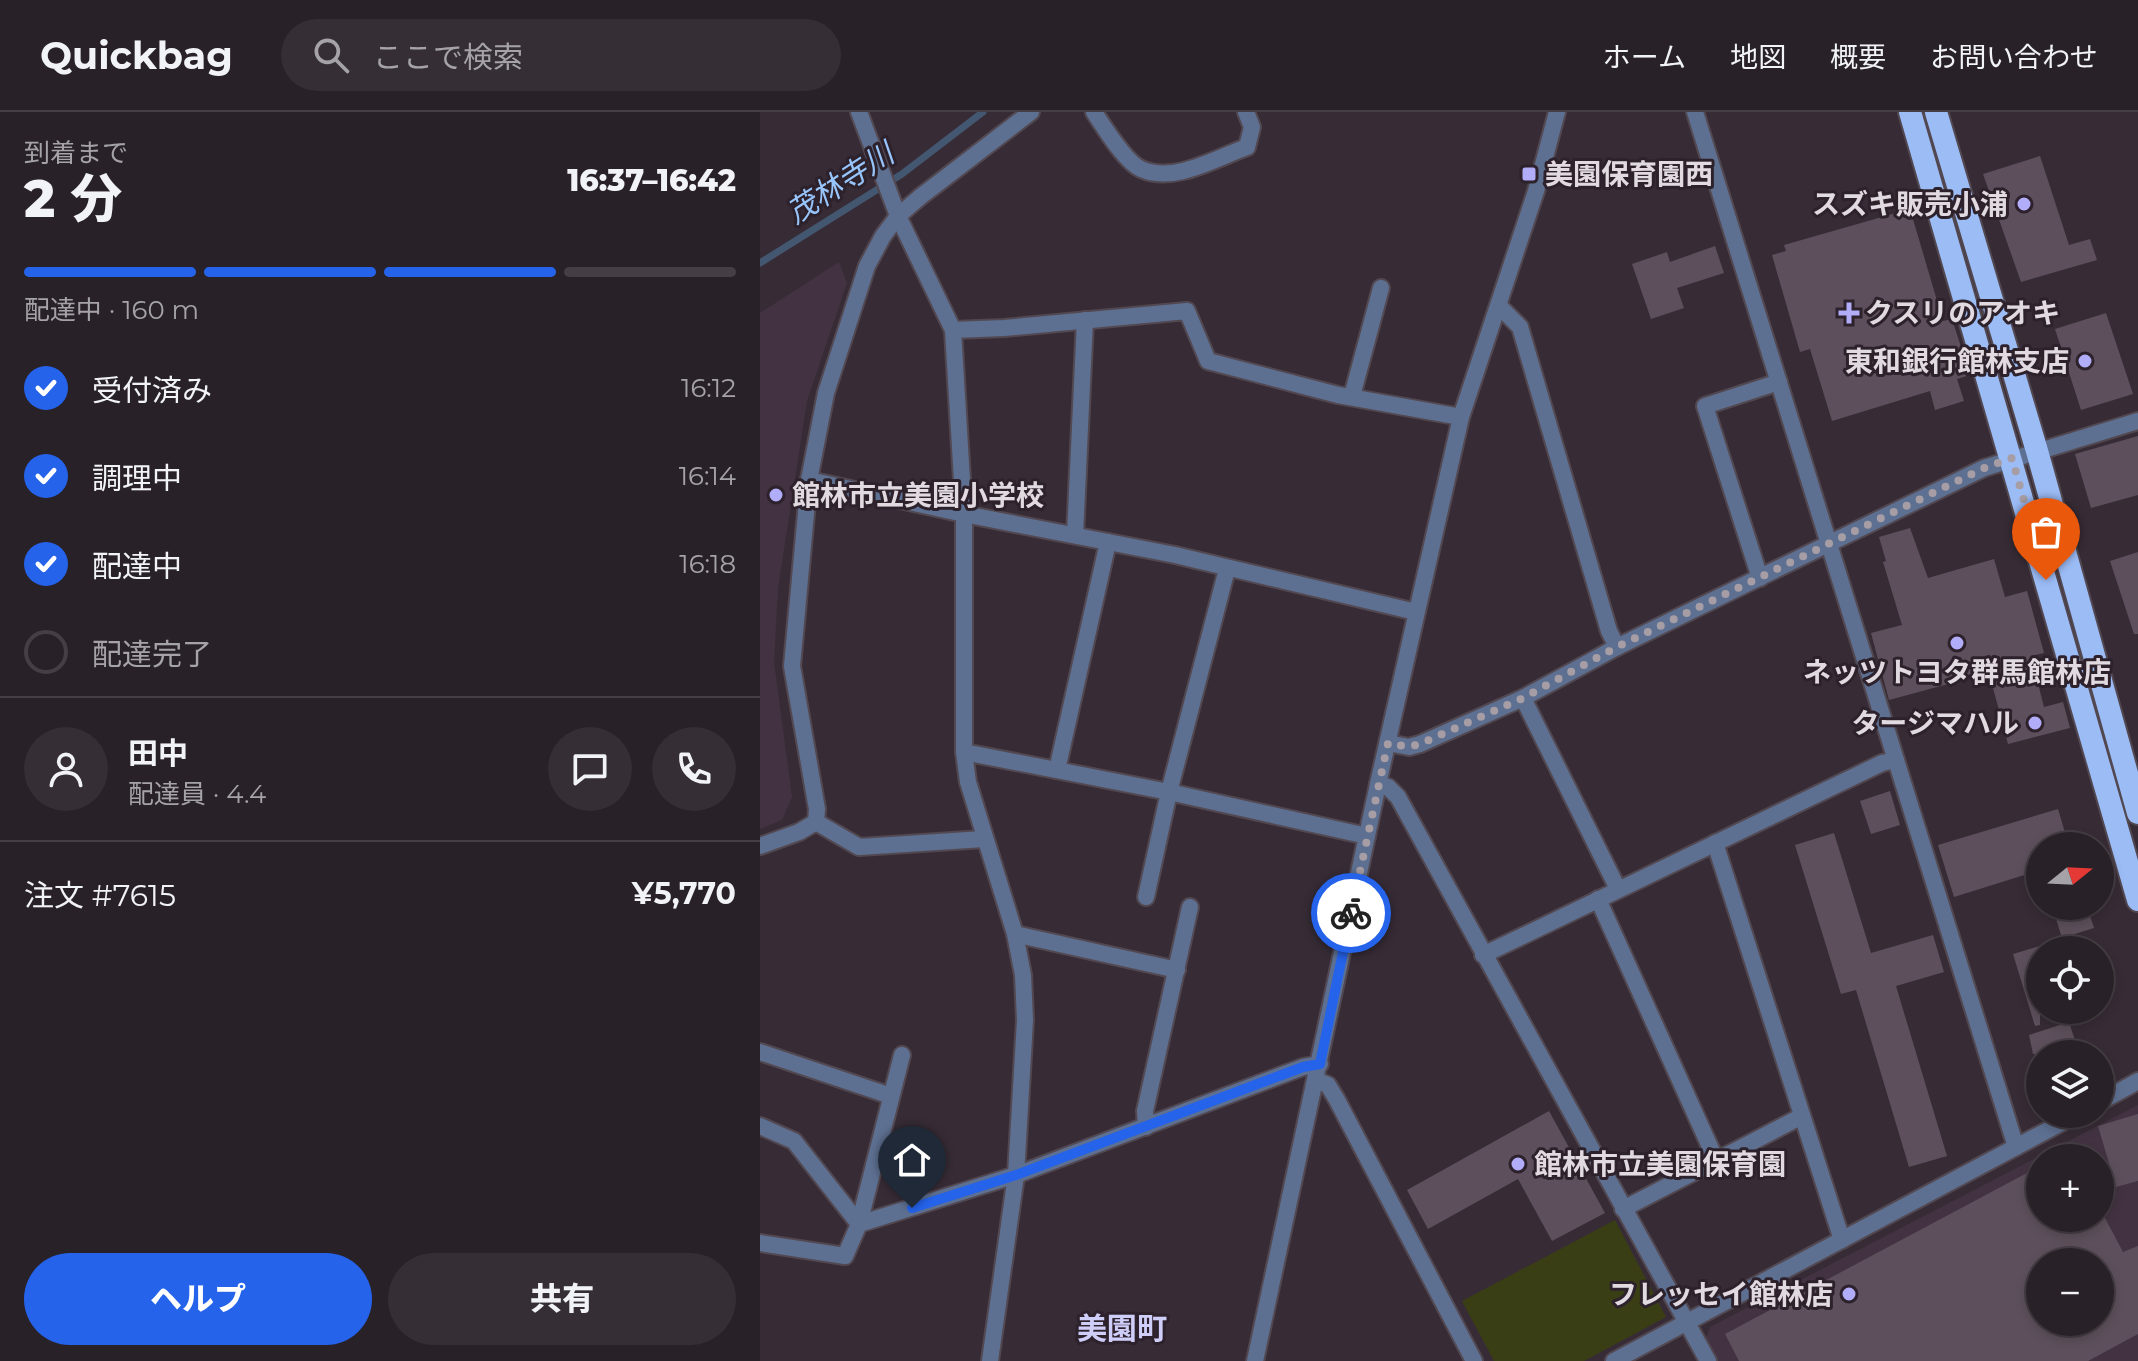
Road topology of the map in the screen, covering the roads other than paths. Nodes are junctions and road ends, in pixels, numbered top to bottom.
1 (859, 112) edge
2 (1031, 112) edge
3 (1094, 112) edge
4 (1246, 112) edge
5 (1557, 112) edge
6 (1695, 112) edge
7 (1910, 112) edge
8 (1936, 112) edge
9 (895, 208) junction
10 (1381, 288) dead end
11 (1500, 307) junction
12 (1085, 320) junction
13 (953, 330) junction
14 (1779, 382) junction
15 (1352, 396) junction
16 (1461, 417) junction
17 (2138, 421) edge
18 (2037, 451) junction
19 (2012, 458) junction
20 (809, 480) junction
21 (964, 514) junction
22 (1075, 535) junction
23 (1108, 542) junction
24 (1829, 545) junction
25 (1227, 569) junction
26 (1760, 578) junction
27 (1416, 612) junction
28 (1617, 647) junction
29 (1523, 698) junction
30 (1388, 743) junction
31 (964, 752) junction
32 (1896, 760) junction
33 (1057, 770) junction
34 (1378, 784) junction
35 (1169, 792) junction
36 (2138, 813) edge
37 (816, 822) junction
38 (1367, 836) junction
39 (984, 839) junction
40 (1715, 843) junction
41 (760, 846) edge
42 (1618, 889) junction
43 (1146, 897) dead end
44 (1598, 899) junction
45 (2138, 900) edge
46 (1190, 907) dead end
47 (1015, 934) junction
48 (1483, 955) junction
49 (1177, 970) junction
50 (760, 1052) edge
51 (902, 1055) dead end
52 (1318, 1072) junction
53 (2138, 1081) edge
54 (2114, 1094) edge
55 (891, 1096) junction
56 (1802, 1116) junction
57 (760, 1126) edge
58 (1146, 1127) junction
59 (2052, 1128) edge
60 (2016, 1147) junction
61 (1716, 1160) junction
62 (1016, 1175) junction
63 (1623, 1209) junction
64 (859, 1224) junction
65 (1842, 1240) junction
66 (760, 1243) edge
67 (1687, 1322) junction
68 (990, 1361) edge
69 (1255, 1361) edge
70 (1474, 1361) edge
71 (1614, 1361) edge
72 (1708, 1361) edge

1 - 9 street
2 - 9 street
3 - 4 street
5 - 11 street
6 - 14 street
7 - 19 highway
8 - 18 highway
9 - 13 street
9 - 20 street
10 - 15 street
11 - 16 street
11 - 28 street
12 - 13 street
12 - 15 street
12 - 22 street
13 - 21 street
14 - 24 street
14 - 26 street
15 - 16 street
16 - 27 street
17 - 18 street
18 - 19 street
18 - 36 highway
19 - 24 street
19 - 45 highway
20 - 21 street
20 - 37 street
21 - 22 street
21 - 31 street
22 - 23 street
23 - 25 street
23 - 33 street
24 - 26 street
24 - 32 street
25 - 27 street
25 - 35 street
26 - 28 street
27 - 30 street
28 - 29 street
29 - 30 street
29 - 42 street
30 - 34 street
31 - 33 street
31 - 39 street
32 - 40 street
32 - 60 street
33 - 35 street
34 - 38 street
34 - 48 street
35 - 38 street
35 - 43 street
37 - 39 street
37 - 41 street
38 - 52 street
39 - 47 street
40 - 42 street
40 - 56 street
42 - 44 street
44 - 48 street
44 - 61 street
46 - 49 street
47 - 49 street
47 - 62 street
48 - 63 street
49 - 58 street
50 - 55 street
51 - 55 street
52 - 58 street
52 - 69 street
52 - 70 street
53 - 54 street
55 - 64 street
56 - 61 street
56 - 65 street
57 - 64 street
58 - 62 street
59 - 60 street
60 - 65 street
61 - 63 street
62 - 64 street
62 - 68 street
63 - 67 street
64 - 66 street
65 - 67 street
67 - 71 street
67 - 72 street

